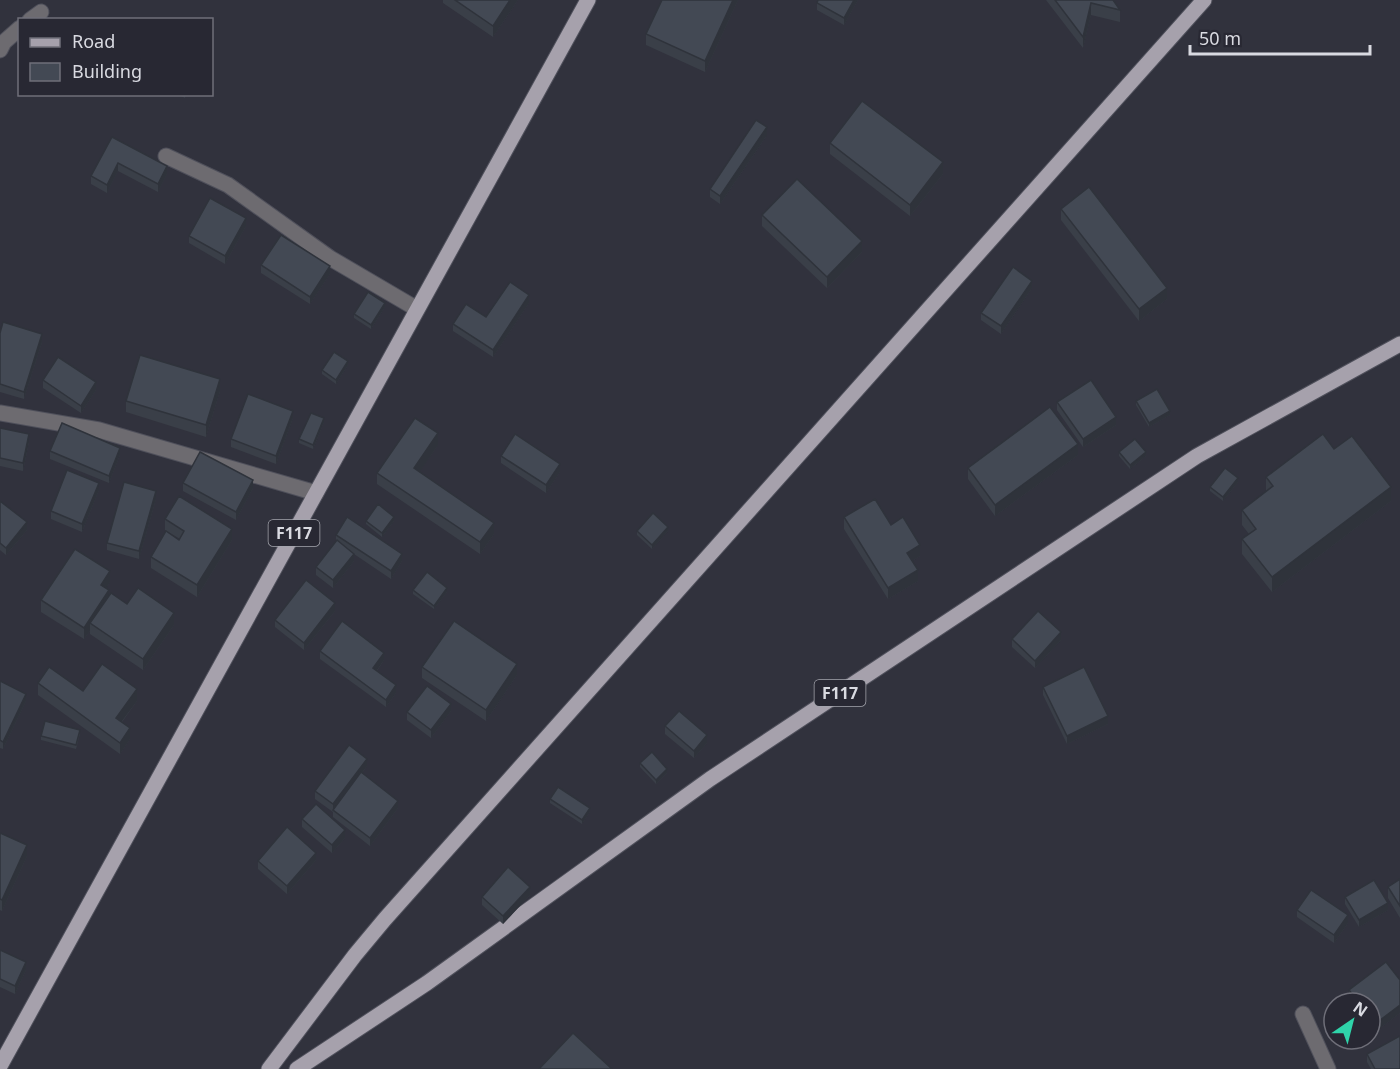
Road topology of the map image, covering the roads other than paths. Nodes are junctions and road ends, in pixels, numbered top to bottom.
1 (588, 0) edge
2 (1204, 0) edge
3 (18, 30) edge
4 (0, 50) edge
5 (166, 156) dead end
6 (417, 309) junction
7 (1400, 344) edge
8 (0, 413) edge
9 (316, 493) junction
10 (1303, 1014) dead end
11 (0, 1066) edge
12 (269, 1069) edge
13 (297, 1069) edge
14 (1328, 1069) edge

1 - 6 main road, F117
2 - 12 main road
3 - 4 street
5 - 6 street
6 - 9 main road, F117
7 - 13 main road, F117
8 - 9 street
9 - 11 main road, F117
10 - 14 street

